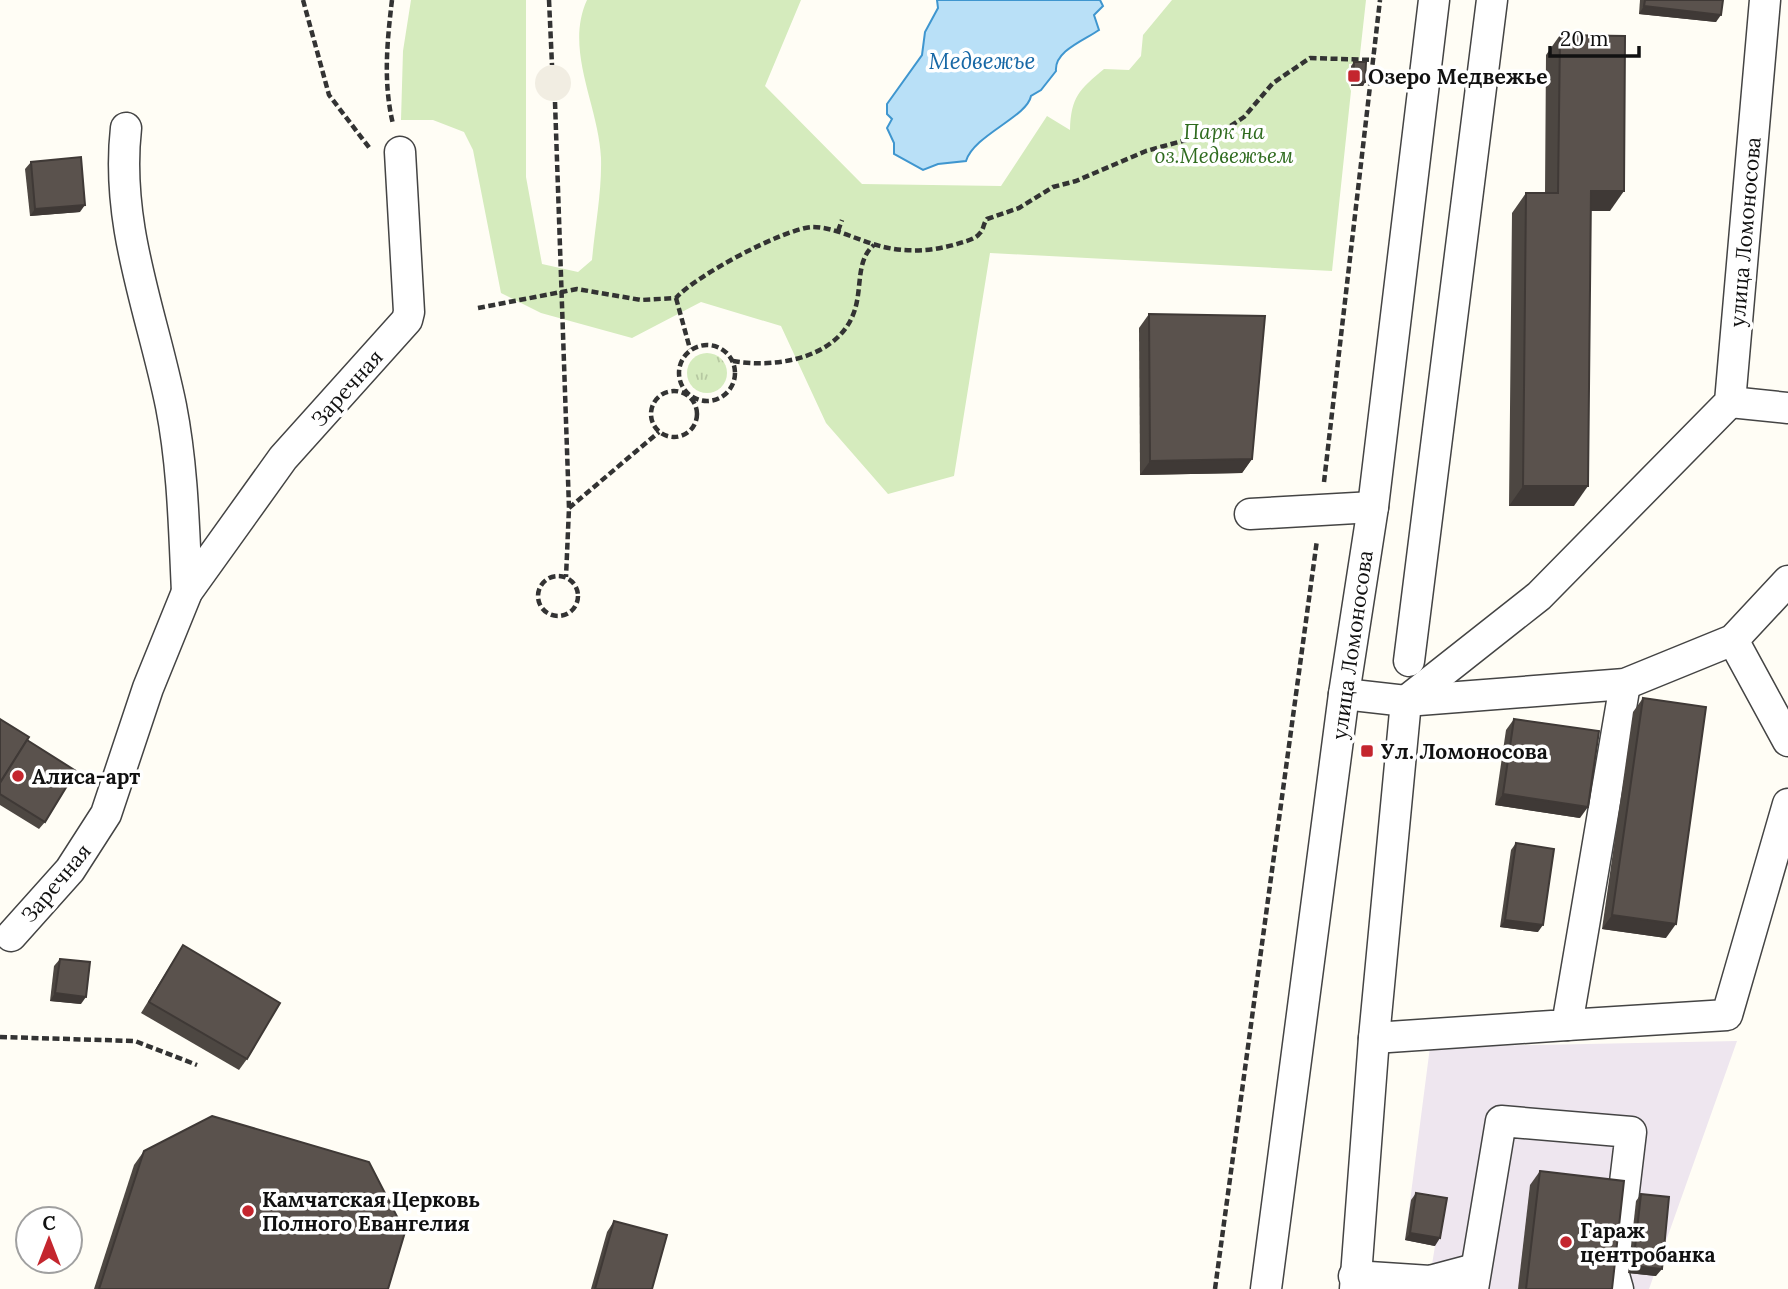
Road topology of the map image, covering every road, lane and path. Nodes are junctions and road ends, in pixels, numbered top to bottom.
1 (303, 0) edge
2 (392, 0) edge
3 (549, 0) edge
4 (1380, 0) edge
5 (1434, 0) edge
6 (1492, 0) edge
7 (1765, 0) edge
8 (1374, 60) junction
9 (552, 65) dead end
10 (555, 102) dead end
11 (126, 128) dead end
12 (388, 154) junction
13 (842, 220) dead end
14 (838, 231) junction
15 (874, 245) junction
16 (560, 291) junction
17 (676, 298) junction
18 (478, 308) dead end
19 (690, 349) junction
20 (733, 361) junction
21 (1731, 402) junction
22 (1788, 408) edge
23 (660, 432) junction
24 (1373, 507) junction
25 (569, 508) junction
26 (1320, 511) junction
27 (1250, 514) dead end
28 (566, 577) junction
29 (1785, 590) edge
30 (187, 592) junction
31 (1733, 640) junction
32 (1409, 661) dead end
33 (1625, 684) junction
34 (1344, 694) junction
35 (1406, 701) junction
36 (1788, 741) edge
37 (1788, 804) edge
38 (4, 938) edge
39 (1567, 1025) junction
40 (0, 1037) edge
41 (1374, 1038) junction
42 (197, 1065) dead end
43 (1474, 1279) edge
44 (1355, 1283) edge
45 (1215, 1289) edge
46 (1265, 1289) edge
47 (1618, 1289) edge

1 - 12 path
2 - 12 path
3 - 9 path
4 - 8 path
5 - 24 street, улица Ломоносова
6 - 32 street
7 - 21 street, улица Ломоносова
8 - 15 path
8 - 26 path
10 - 16 path
11 - 30 street, Заречная
12 - 30 street, Заречная
13 - 14 path
14 - 15 path
14 - 17 path
15 - 20 path
16 - 17 path
16 - 18 path
16 - 25 path
17 - 19 path
19 - 20 path
19 - 20 path
21 - 22 street
21 - 35 street
23 - 23 path
23 - 25 path
24 - 26 street
24 - 34 street, улица Ломоносова
25 - 28 path
26 - 27 street
26 - 45 path
28 - 28 path
29 - 31 street
30 - 38 street, Заречная
31 - 33 street
31 - 36 street
33 - 35 street
33 - 39 street
34 - 35 street
34 - 46 street, улица Ломоносова
35 - 41 street
37 - 39 street
39 - 41 street
40 - 42 path
41 - 44 street
43 - 44 street
43 - 47 street

